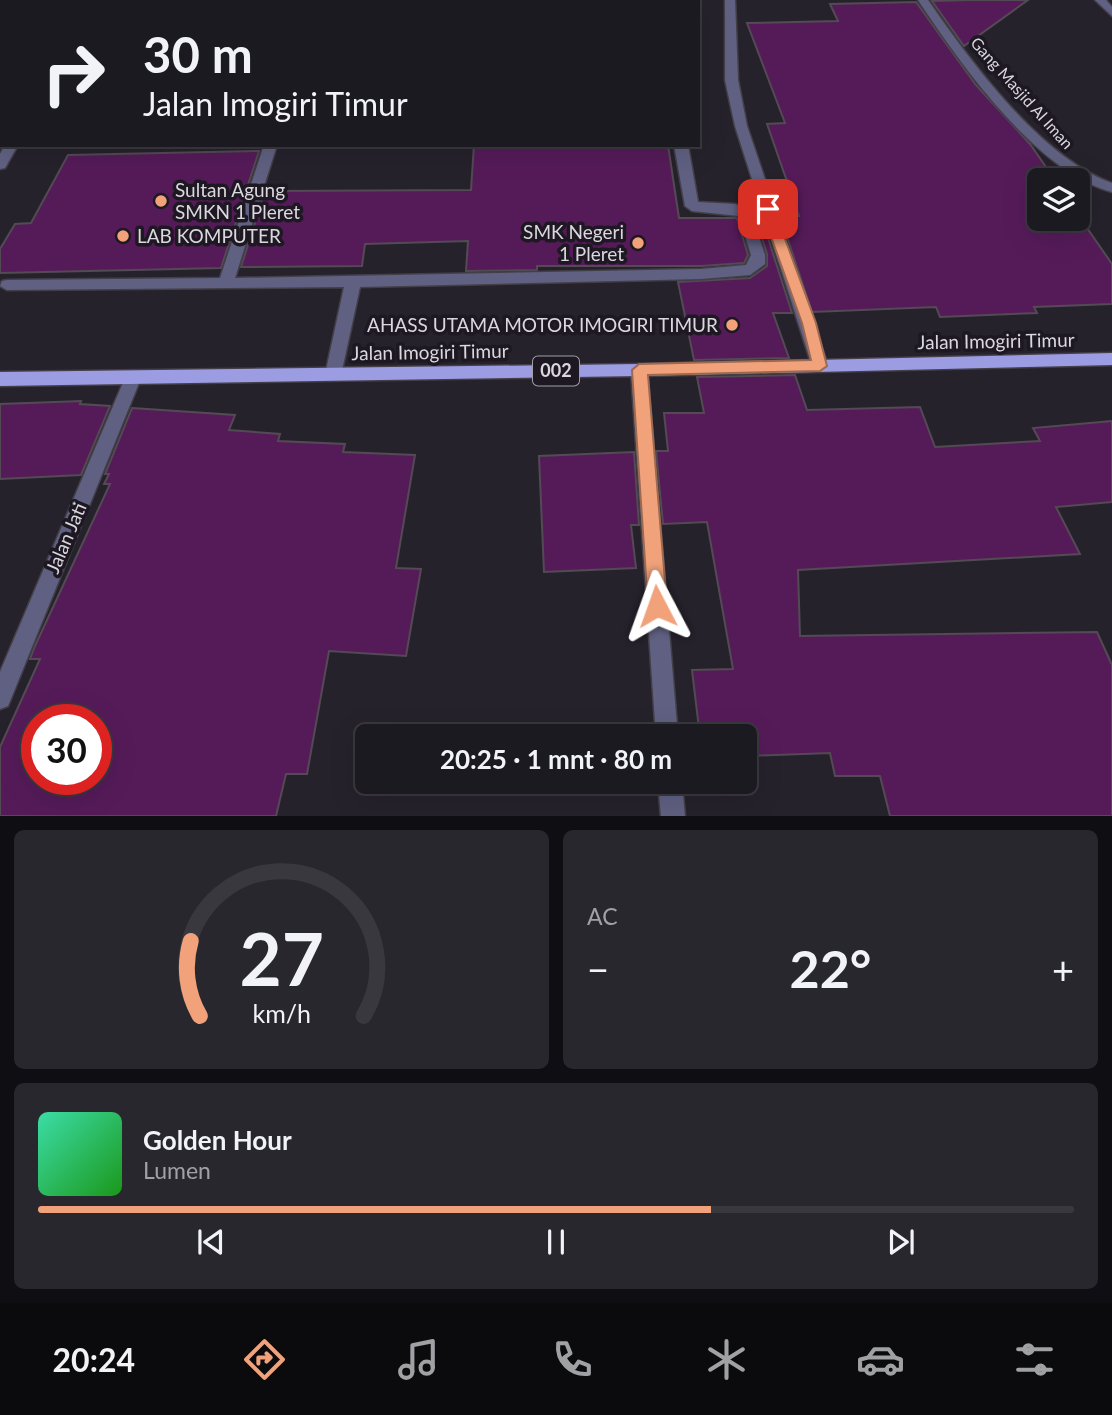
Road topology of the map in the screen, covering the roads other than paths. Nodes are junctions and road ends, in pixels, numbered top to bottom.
1 (730, 0) edge
2 (923, 0) edge
3 (1100, 0) edge
4 (1112, 13) edge
5 (11, 147) edge
6 (270, 147) edge
7 (681, 147) edge
8 (0, 165) edge
9 (1112, 188) edge
10 (226, 282) junction
11 (353, 282) junction
12 (7, 285) dead end
13 (1112, 359) edge
14 (820, 366) junction
15 (639, 370) junction
16 (333, 375) junction
17 (133, 378) junction
18 (0, 379) edge
19 (0, 698) edge
20 (666, 724) edge
21 (671, 794) edge
22 (673, 816) edge

1 - 14 street
2 - 9 street, Gang Masjid Al Iman
3 - 4 street
5 - 8 street
6 - 10 street
7 - 11 street
10 - 11 street
10 - 12 street
11 - 16 street
13 - 14 main road, Jalan Imogiri Timur / 002
14 - 15 main road, Jalan Imogiri Timur / 002
15 - 16 main road, Jalan Imogiri Timur / 002
15 - 20 street
16 - 17 main road, Jalan Imogiri Timur / 002
17 - 18 main road, Jalan Imogiri Timur / 002
17 - 19 street, Jalan Jati
21 - 22 street

